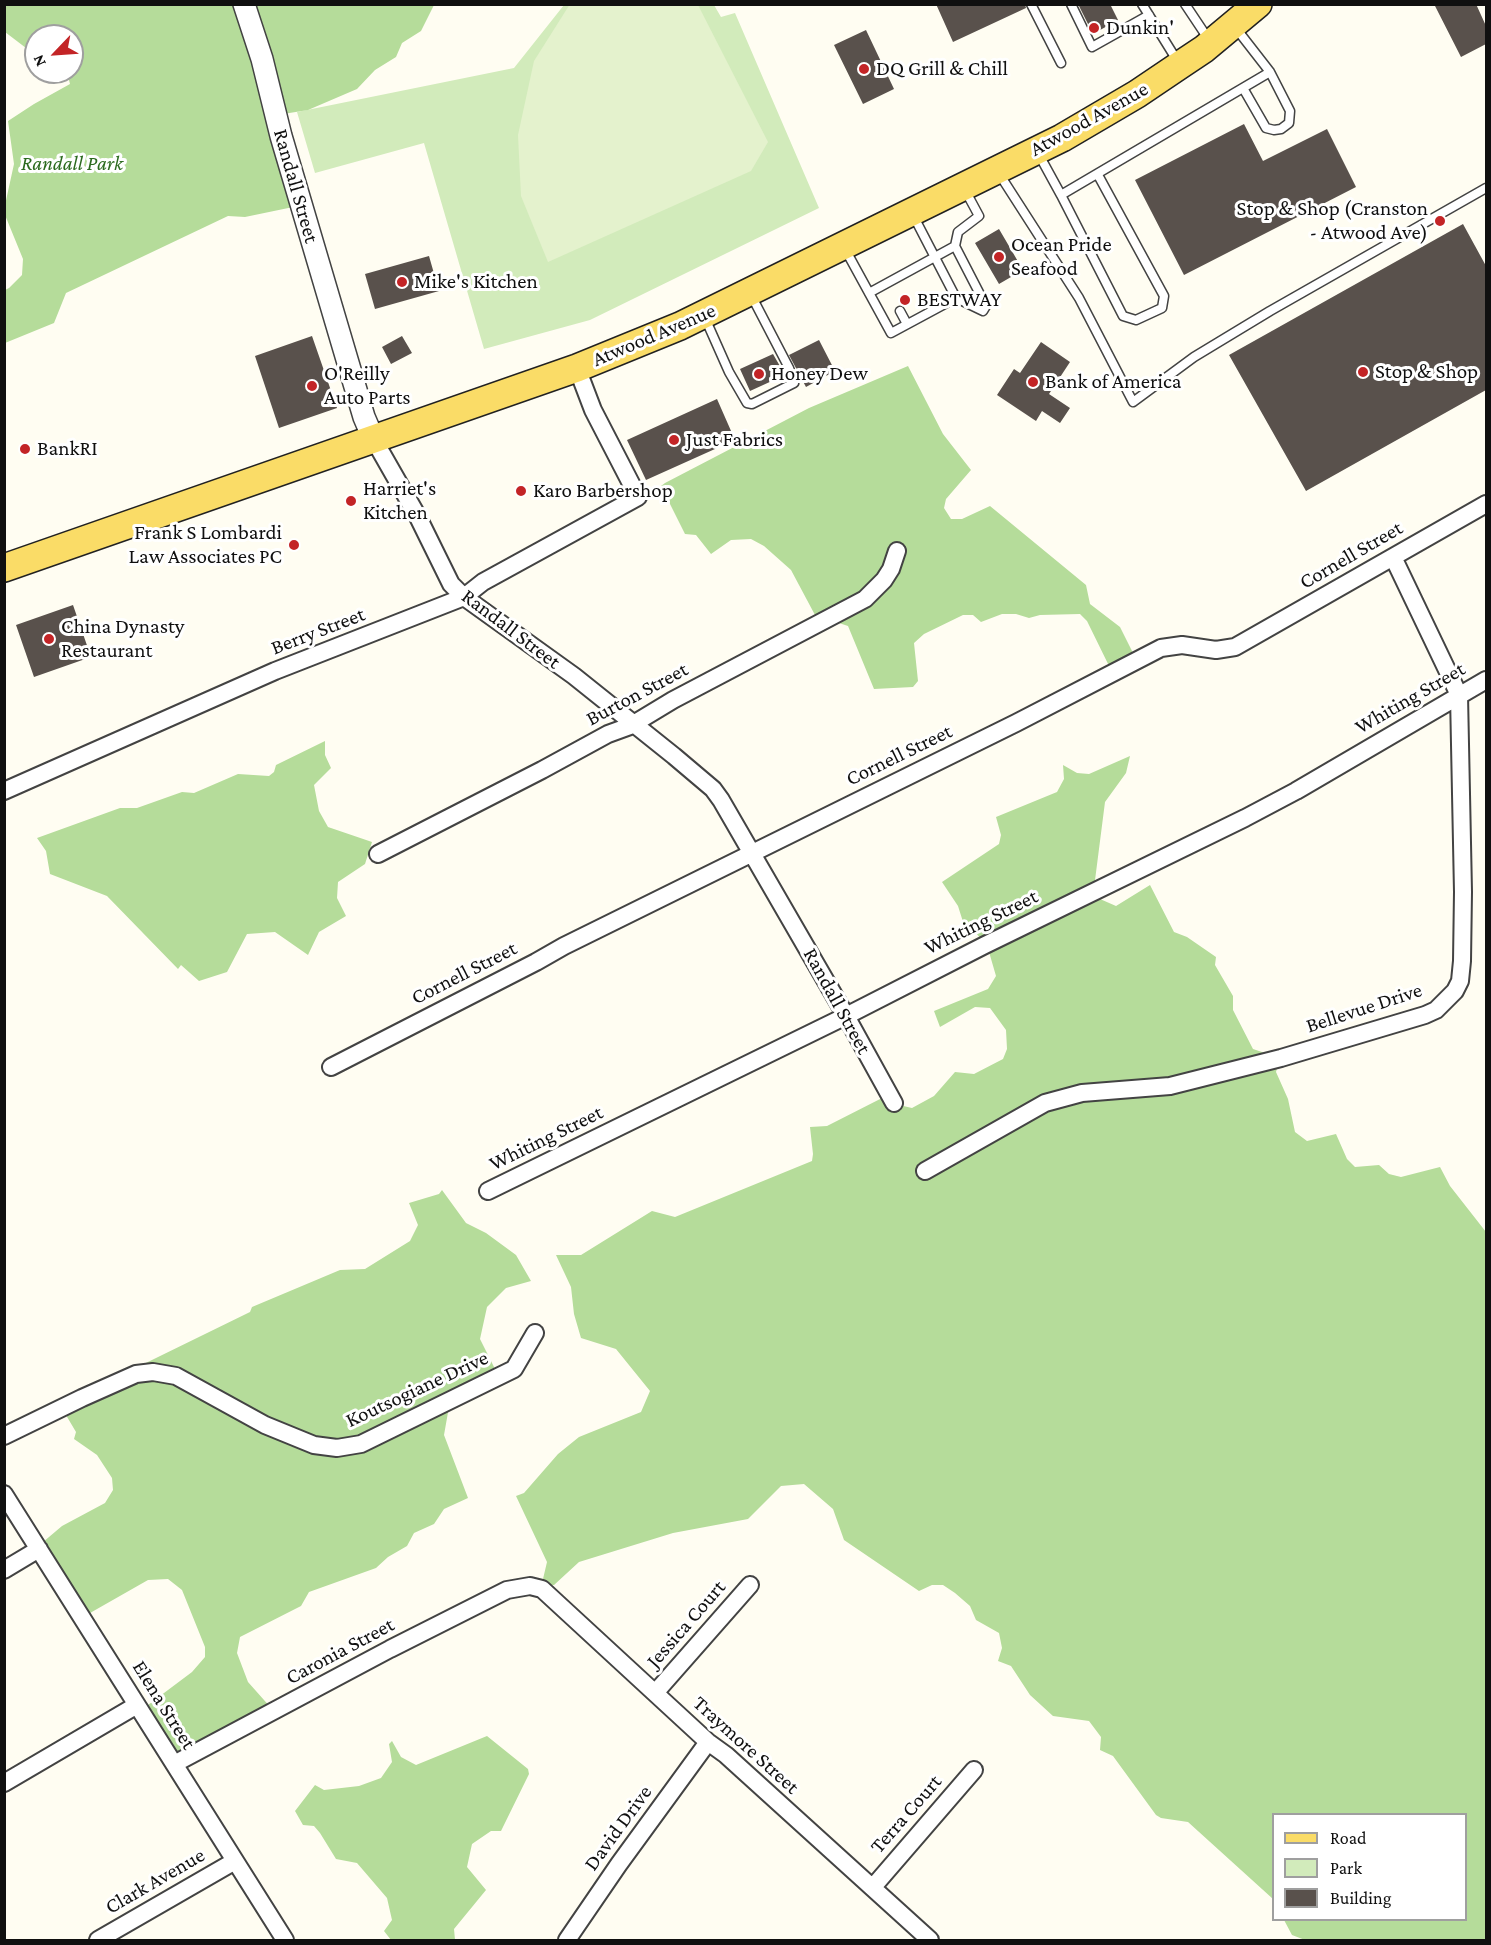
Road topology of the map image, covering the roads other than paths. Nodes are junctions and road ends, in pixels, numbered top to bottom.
1 (244, 4) edge
2 (1031, 4) edge
3 (1071, 4) edge
4 (1142, 4) edge
5 (1185, 4) edge
6 (1258, 4) edge
7 (1149, 15) junction
8 (1233, 24) junction
9 (1210, 43) junction
10 (1061, 63) dead end
11 (1180, 65) junction
12 (1270, 72) junction
13 (1243, 88) junction
14 (1036, 150) junction
15 (996, 169) junction
16 (1098, 175) junction
17 (963, 186) junction
18 (1486, 188) edge
19 (1061, 195) junction
20 (912, 212) junction
21 (843, 246) junction
22 (955, 246) junction
23 (935, 257) junction
24 (750, 292) junction
25 (869, 293) junction
26 (928, 298) dead end
27 (956, 298) junction
28 (934, 309) junction
29 (900, 311) dead end
30 (704, 315) junction
31 (907, 324) junction
32 (577, 368) junction
33 (373, 438) junction
34 (1486, 504) edge
35 (897, 551) dead end
36 (1393, 557) junction
37 (4, 568) edge
38 (464, 597) junction
39 (1486, 680) edge
40 (1459, 695) junction
41 (634, 723) junction
42 (4, 791) edge
43 (753, 852) junction
44 (378, 854) dead end
45 (846, 1016) junction
46 (331, 1066) dead end
47 (894, 1103) dead end
48 (925, 1171) dead end
49 (488, 1191) dead end
50 (535, 1334) dead end
51 (4, 1436) edge
52 (4, 1494) edge
53 (39, 1549) junction
54 (4, 1569) edge
55 (750, 1585) dead end
56 (530, 1586) joint
57 (655, 1693) junction
58 (137, 1705) junction
59 (708, 1742) junction
60 (174, 1764) junction
61 (974, 1770) dead end
62 (4, 1783) edge
63 (235, 1861) junction
64 (873, 1887) junction
65 (98, 1941) edge
66 (285, 1941) edge
67 (567, 1941) edge
68 (930, 1941) edge

1 - 33 street, Randall Street
2 - 10 lane
3 - 7 lane
4 - 7 lane
5 - 9 lane
6 - 8 main road, Atwood Avenue
7 - 11 lane
8 - 9 main road, Atwood Avenue
8 - 12 lane
9 - 11 main road, Atwood Avenue
11 - 14 main road, Atwood Avenue
12 - 13 lane
12 - 13 lane
13 - 16 lane
14 - 15 main road, Atwood Avenue
14 - 19 lane
15 - 17 main road, Atwood Avenue
15 - 18 lane
16 - 19 lane
16 - 19 lane
17 - 20 main road, Atwood Avenue
17 - 22 lane
20 - 21 main road, Atwood Avenue
20 - 23 lane
21 - 24 main road, Atwood Avenue
21 - 25 lane
22 - 23 lane
22 - 27 lane
23 - 25 lane
23 - 27 lane
24 - 30 main road, Atwood Avenue
24 - 30 lane
25 - 31 lane
26 - 28 lane
27 - 28 lane
28 - 31 lane
29 - 31 lane
30 - 32 main road, Atwood Avenue
32 - 33 main road, Atwood Avenue
32 - 38 street, Berry Street
33 - 37 main road, Atwood Avenue
33 - 38 street, Randall Street
34 - 36 street, Cornell Street
35 - 41 street, Burton Street
36 - 40 street, Bellevue Drive
36 - 43 street, Cornell Street
38 - 41 street, Randall Street
38 - 42 street, Berry Street
39 - 40 street, Whiting Street
40 - 45 street, Whiting Street
40 - 48 street, Bellevue Drive
41 - 43 street, Randall Street
41 - 44 street, Burton Street
43 - 45 street, Randall Street
43 - 46 street, Cornell Street
45 - 47 street, Randall Street
45 - 49 street, Whiting Street
50 - 51 street, Koutsogiane Drive
52 - 53 street, Elena Street
53 - 54 street
53 - 58 street, Elena Street
55 - 57 street, Jessica Court
56 - 57 street, Traymore Street
56 - 60 street, Caronia Street
57 - 59 street, Traymore Street
58 - 60 street, Elena Street
58 - 62 street
59 - 64 street, Traymore Street
59 - 67 street, David Drive
60 - 63 street, Elena Street
61 - 64 street, Terra Court
63 - 65 street, Clark Avenue
63 - 66 street, Elena Street
64 - 68 street, Traymore Street

